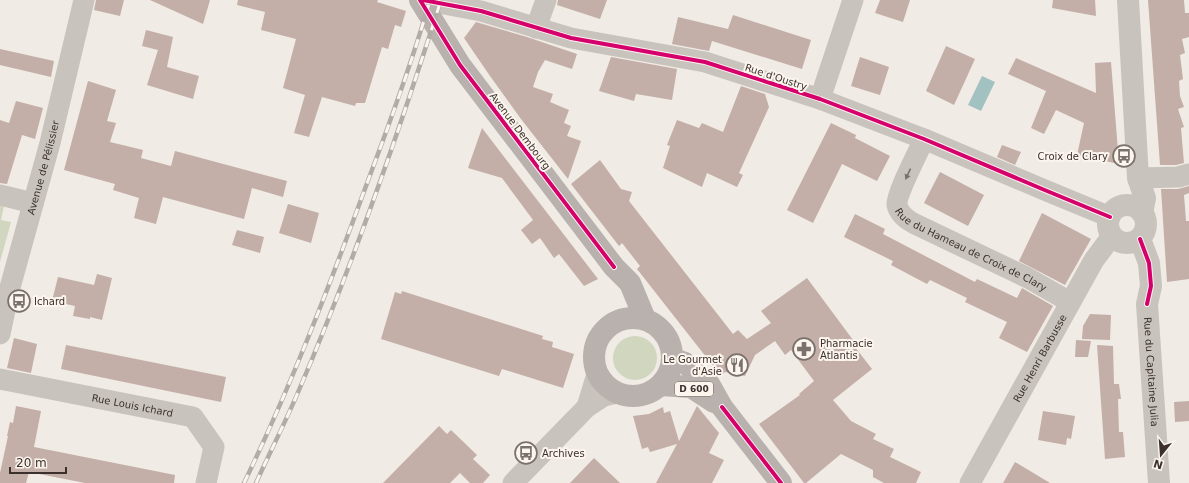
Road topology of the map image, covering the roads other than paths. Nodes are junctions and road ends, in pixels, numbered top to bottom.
1 (84, 0) edge
2 (420, 0) edge
3 (424, 0) edge
4 (546, 0) edge
5 (853, 0) edge
6 (1128, 0) edge
7 (536, 28) junction
8 (820, 99) junction
9 (924, 139) junction
10 (1189, 174) edge
11 (1138, 178) junction
12 (0, 195) edge
13 (33, 204) junction
14 (1126, 225) junction
15 (614, 267) junction
16 (1070, 302) junction
17 (645, 319) junction
18 (615, 322) junction
19 (0, 334) edge
20 (673, 359) junction
21 (597, 374) junction
22 (0, 379) edge
23 (661, 385) junction
24 (617, 393) junction
25 (587, 407) junction
26 (722, 407) junction
27 (206, 483) edge
28 (513, 483) edge
29 (781, 483) edge
30 (970, 483) edge
31 (1159, 483) edge

1 - 13 street, Avenue de Pélissier
2 - 15 main road, Avenue Dembourg
3 - 7 street, Rue d'Oustry
4 - 7 street
5 - 8 street
6 - 11 street, Rue du Capitaine Julia
7 - 8 street, Rue d'Oustry
8 - 9 street, Rue d'Oustry
9 - 14 street, Rue d'Oustry
9 -> 16 street, Rue du Hameau de Croix de Clary
10 - 11 street
11 - 14 street, Rue du Capitaine Julia
12 - 13 street
13 - 19 street, Avenue de Pélissier
14 - 16 street, Rue Henri Barbusse
14 - 31 street, Rue du Capitaine Julia
15 - 17 main road, Avenue Dembourg
15 - 18 main road, Avenue Dembourg
16 - 30 street, Rue Henri Barbusse
17 - 18 main road
17 - 20 main road
18 - 21 main road
20 - 23 main road
20 - 26 main road, D 600
21 - 24 main road
21 - 25 street
22 - 27 street, Rue Louis Ichard
23 - 24 main road
23 - 26 main road, D 600
24 - 25 street
25 - 28 street
26 - 29 main road, D 600

